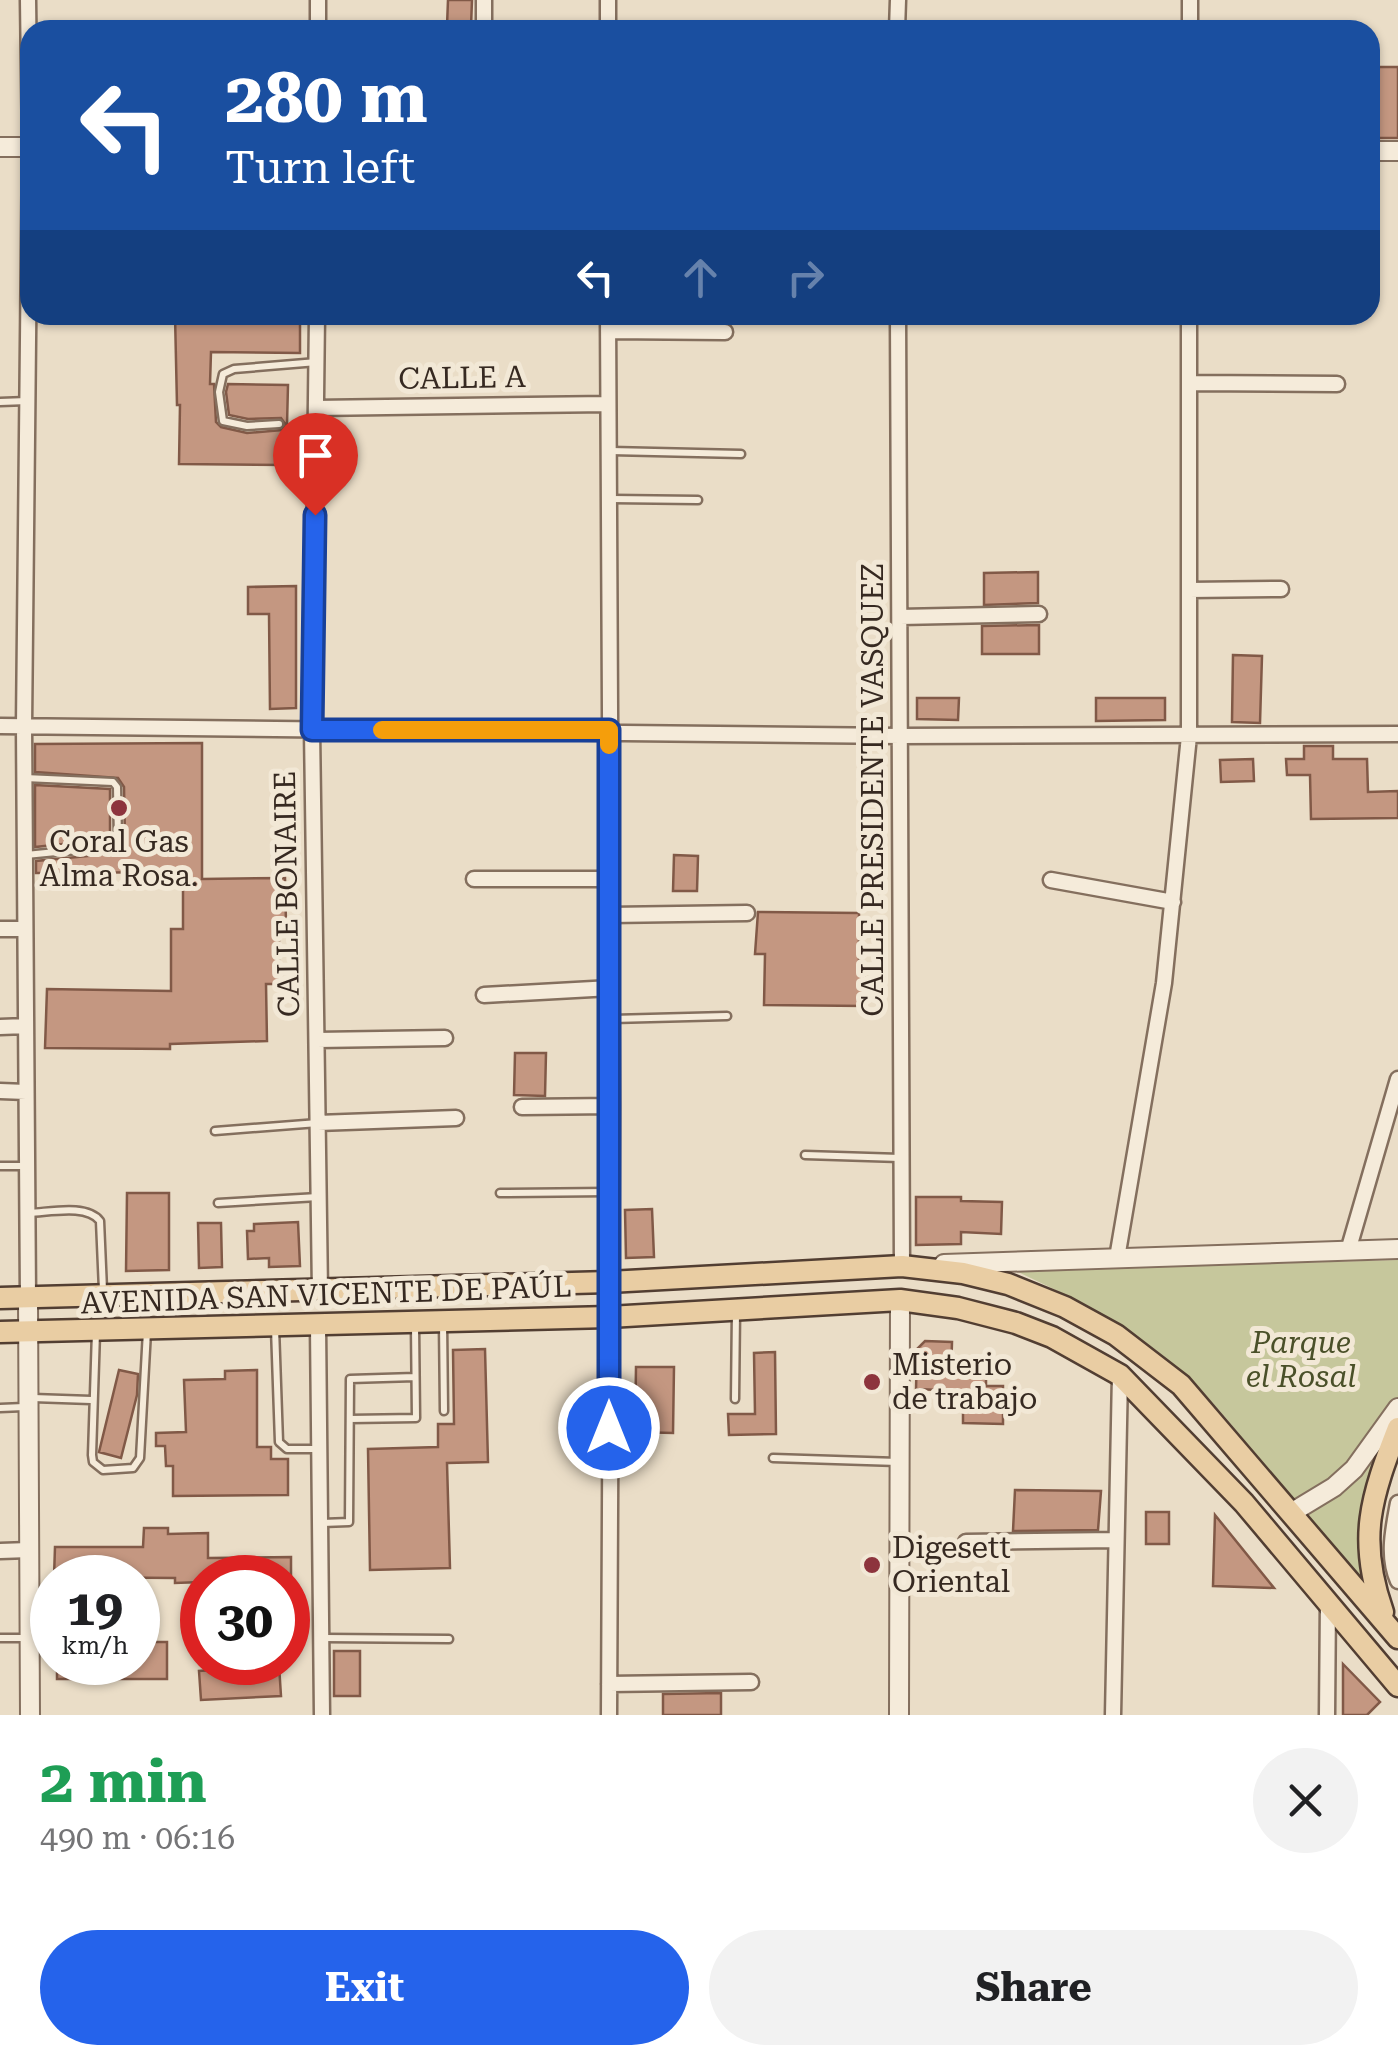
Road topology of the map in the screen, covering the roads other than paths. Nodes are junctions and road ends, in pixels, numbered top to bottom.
1 (28, 325) edge
2 (317, 325) edge
3 (608, 325) edge
4 (898, 325) edge
5 (1189, 325) edge
6 (608, 331) junction
7 (726, 332) dead end
8 (318, 362) junction
9 (1189, 384) junction
10 (1337, 384) dead end
11 (27, 401) junction
12 (0, 402) edge
13 (608, 404) junction
14 (316, 408) junction
15 (280, 424) dead end
16 (609, 451) junction
17 (741, 454) dead end
18 (611, 499) junction
19 (698, 500) dead end
20 (1281, 589) dead end
21 (1190, 590) junction
22 (1040, 614) dead end
23 (900, 617) junction
24 (0, 726) edge
25 (24, 726) junction
26 (312, 730) junction
27 (609, 730) junction
28 (1398, 734) edge
29 (900, 736) junction
30 (1189, 736) junction
31 (24, 778) junction
32 (24, 856) junction
33 (474, 879) dead end
34 (610, 880) junction
35 (1051, 880) dead end
36 (1173, 902) junction
37 (747, 912) dead end
38 (610, 914) junction
39 (25, 928) junction
40 (0, 929) edge
41 (611, 988) junction
42 (484, 995) dead end
43 (728, 1016) dead end
44 (611, 1019) junction
45 (26, 1026) junction
46 (0, 1027) edge
47 (445, 1038) dead end
48 (317, 1040) junction
49 (1398, 1079) edge
50 (0, 1091) edge
51 (26, 1092) junction
52 (612, 1106) junction
53 (522, 1107) dead end
54 (456, 1118) dead end
55 (318, 1123) junction
56 (215, 1130) dead end
57 (805, 1155) dead end
58 (902, 1158) junction
59 (0, 1166) edge
60 (27, 1166) junction
61 (500, 1192) dead end
62 (610, 1192) junction
63 (319, 1198) junction
64 (218, 1203) dead end
65 (27, 1213) junction
66 (1398, 1248) edge
67 (1348, 1250) junction
68 (1117, 1258) junction
69 (902, 1266) junction
70 (609, 1282) junction
71 (320, 1292) junction
72 (103, 1296) junction
73 (0, 1298) edge
74 (28, 1298) junction
75 (900, 1300) junction
76 (736, 1310) junction
77 (609, 1318) junction
78 (443, 1321) junction
79 (415, 1322) junction
80 (318, 1326) junction
81 (275, 1327) junction
82 (147, 1330) junction
83 (96, 1331) junction
84 (0, 1332) edge
85 (29, 1332) junction
86 (1120, 1375) junction
87 (415, 1378) junction
88 (735, 1399) dead end
89 (91, 1400) junction
90 (29, 1402) junction
91 (0, 1408) edge
92 (1398, 1408) edge
93 (444, 1412) dead end
94 (350, 1419) junction
95 (1398, 1428) edge
96 (320, 1449) junction
97 (773, 1458) dead end
98 (899, 1462) junction
99 (1398, 1503) edge
100 (1291, 1513) junction
101 (322, 1523) junction
102 (1116, 1540) junction
103 (966, 1542) dead end
104 (29, 1550) junction
105 (0, 1551) edge
106 (1398, 1582) edge
107 (1328, 1600) junction
108 (1394, 1633) edge
109 (0, 1638) edge
110 (30, 1638) joint
111 (323, 1638) junction
112 (450, 1639) dead end
113 (751, 1682) dead end
114 (609, 1684) junction
115 (30, 1685) edge
116 (1398, 1686) edge
117 (30, 1715) edge
118 (322, 1715) edge
119 (609, 1715) edge
120 (899, 1715) edge
121 (1113, 1715) edge
122 (1327, 1715) edge

1 - 11 street
2 - 8 street, CALLE BONAIRE
3 - 6 street
4 - 23 street, CALLE PRESIDENTE VASQUEZ
5 - 9 street
6 - 7 street
6 - 13 street
8 - 14 street, CALLE BONAIRE
8 - 15 lane
9 - 10 street
9 - 21 street
11 - 12 lane
11 - 25 street
13 - 14 street, CALLE A
13 - 16 street
14 - 26 street, CALLE BONAIRE
16 - 17 lane
16 - 18 street
18 - 19 lane
18 - 27 street
20 - 21 street
21 - 30 street
22 - 23 street
23 - 29 street, CALLE PRESIDENTE VASQUEZ
24 - 25 street
25 - 26 street
25 - 31 street
26 - 27 street
26 - 48 street, CALLE BONAIRE
27 - 29 street
27 - 34 street
28 - 30 street
29 - 30 street
29 - 58 street, CALLE PRESIDENTE VASQUEZ
30 - 36 street
31 - 32 street
31 - 32 lane
32 - 39 street
33 - 34 street
34 - 38 street
35 - 36 street
36 - 68 street
37 - 38 street
38 - 41 street
39 - 40 street
39 - 45 street
41 - 42 street
41 - 44 street
43 - 44 lane
44 - 52 street
45 - 46 street
45 - 51 street
47 - 48 street
48 - 55 street, CALLE BONAIRE
49 - 67 street
50 - 51 street
51 - 60 street
52 - 53 street
52 - 62 street
54 - 55 street
55 - 56 lane
55 - 63 street, CALLE BONAIRE
57 - 58 lane
58 - 69 street, CALLE PRESIDENTE VASQUEZ
59 - 60 lane
60 - 65 street
61 - 62 lane
62 - 70 street
63 - 64 lane
63 - 71 street, CALLE BONAIRE
65 - 72 lane
65 - 74 street
66 - 67 street, AVENIDA SAN VICENTE DE PAÚL
67 - 68 street, AVENIDA SAN VICENTE DE PAÚL
68 - 69 street, AVENIDA SAN VICENTE DE PAÚL
69 - 70 main road, AVENIDA SAN VICENTE DE PAÚL
69 - 100 main road, AVENIDA SAN VICENTE DE PAÚL
70 - 71 main road, AVENIDA SAN VICENTE DE PAÚL
70 - 77 street
71 - 72 main road, AVENIDA SAN VICENTE DE PAÚL
72 - 74 main road, AVENIDA SAN VICENTE DE PAÚL
73 - 74 main road, AVENIDA SAN VICENTE DE PAÚL
74 - 85 street
75 - 76 main road, AVENIDA SAN VICENTE DE PAÚL
75 - 86 main road, AVENIDA SAN VICENTE DE PAÚL
75 - 98 street
76 - 77 main road, AVENIDA SAN VICENTE DE PAÚL
76 - 88 lane
77 - 78 main road, AVENIDA SAN VICENTE DE PAÚL
77 - 114 street
78 - 79 main road, AVENIDA SAN VICENTE DE PAÚL
78 - 93 lane
79 - 80 main road, AVENIDA SAN VICENTE DE PAÚL
79 - 87 lane
80 - 81 main road, AVENIDA SAN VICENTE DE PAÚL
80 - 96 street
81 - 82 main road, AVENIDA SAN VICENTE DE PAÚL
81 - 96 lane
82 - 83 main road, AVENIDA SAN VICENTE DE PAÚL
82 - 89 lane
83 - 85 main road, AVENIDA SAN VICENTE DE PAÚL
83 - 89 lane
84 - 85 main road, AVENIDA SAN VICENTE DE PAÚL
85 - 90 street
86 - 102 street
86 - 107 main road, AVENIDA SAN VICENTE DE PAÚL
87 - 94 lane
87 - 94 lane
89 - 90 lane
90 - 91 lane
90 - 104 street
92 - 100 street
94 - 101 lane
95 - 108 main road
96 - 101 street
97 - 98 lane
98 - 120 street
99 - 106 street
100 - 108 main road, AVENIDA SAN VICENTE DE PAÚL
101 - 111 street
102 - 103 street
102 - 121 street
104 - 105 street
104 - 110 street
107 - 116 main road, AVENIDA SAN VICENTE DE PAÚL
107 - 122 street
109 - 110 lane
111 - 112 lane
111 - 118 street
113 - 114 street
114 - 119 street
115 - 117 street

